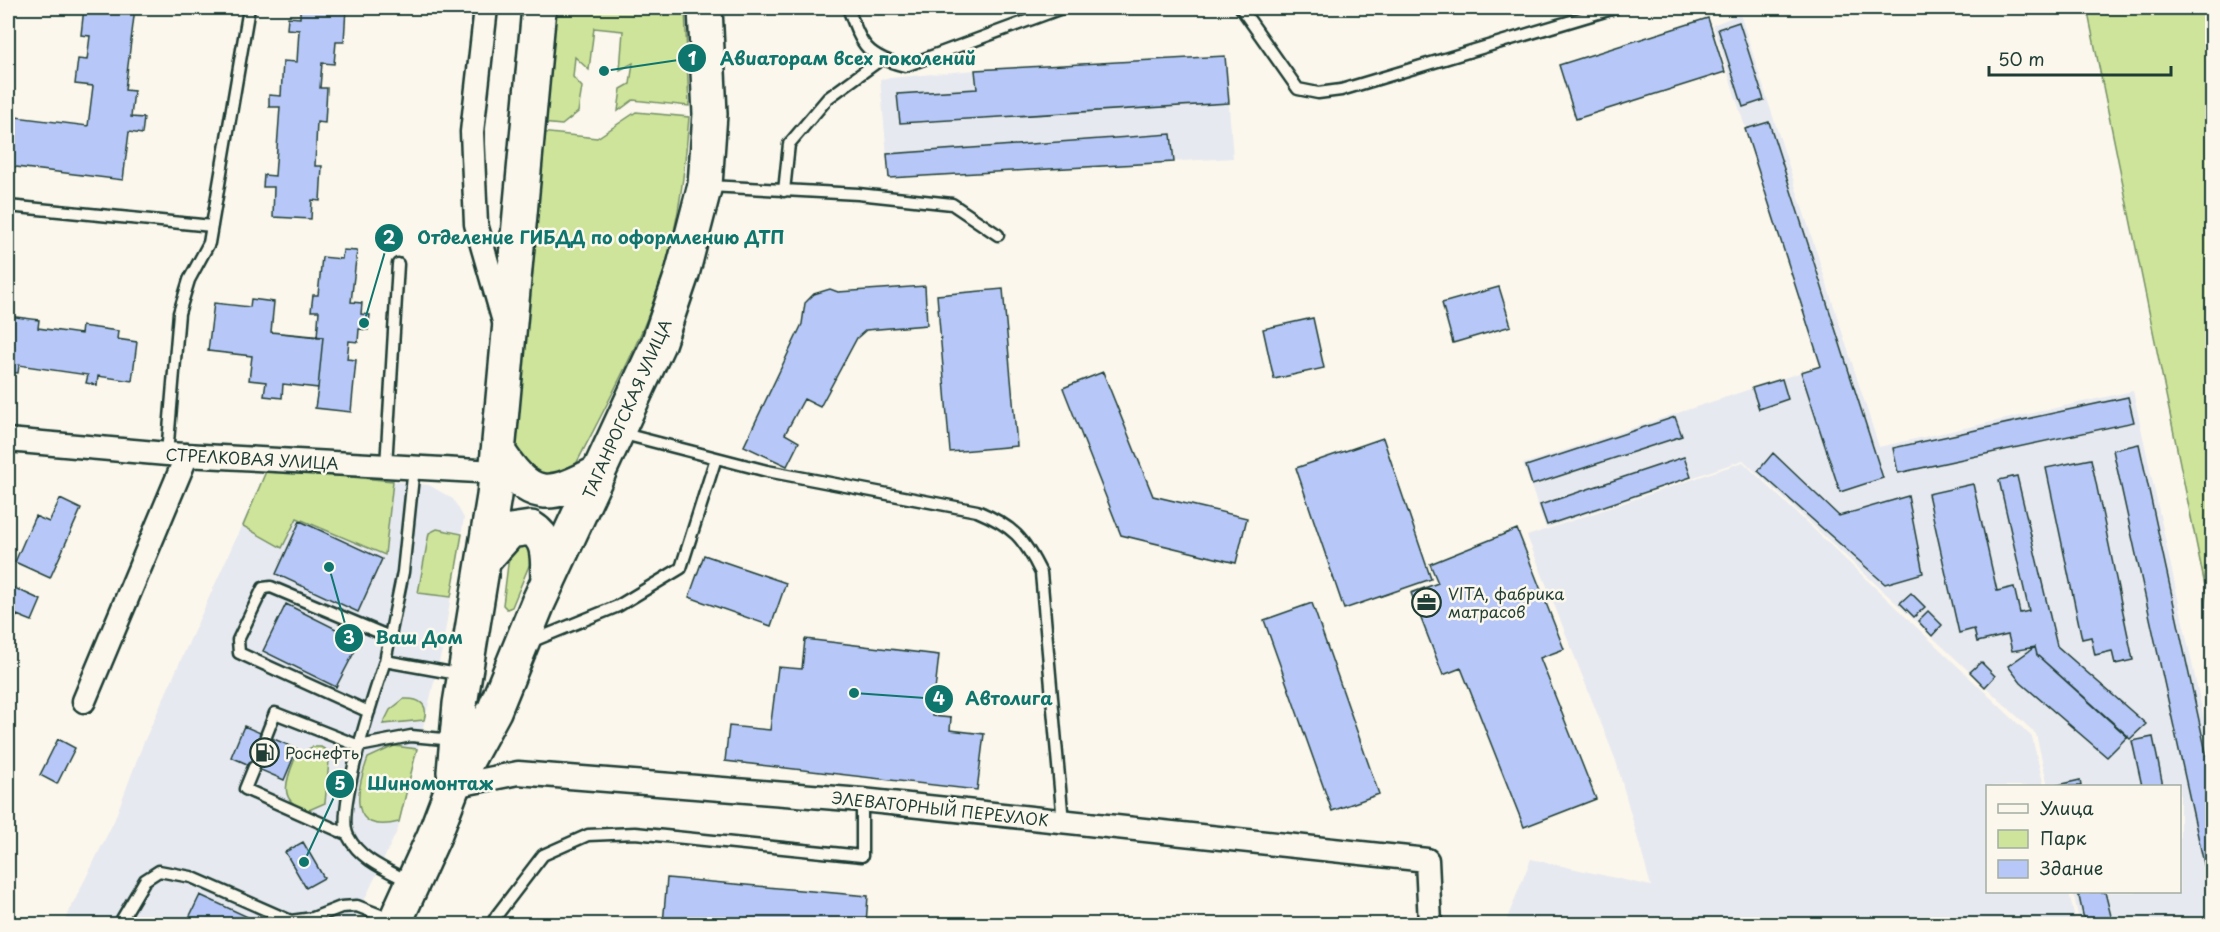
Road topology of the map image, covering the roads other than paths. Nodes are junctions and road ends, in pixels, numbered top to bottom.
1 (249, 8) edge
2 (486, 8) edge
3 (539, 8) edge
4 (705, 8) edge
5 (848, 8) edge
6 (1062, 8) edge
7 (1241, 8) edge
8 (1615, 8) edge
9 (880, 60) junction
10 (705, 185) junction
11 (784, 191) junction
12 (8, 206) edge
13 (212, 226) junction
14 (998, 235) dead end
15 (398, 264) dead end
16 (509, 339) junction
17 (617, 432) junction
18 (8, 440) edge
19 (177, 455) junction
20 (716, 458) junction
21 (497, 461) junction
22 (386, 466) junction
23 (414, 467) junction
24 (599, 472) junction
25 (485, 559) junction
26 (548, 582) junction
27 (390, 638) junction
28 (519, 646) junction
29 (385, 661) junction
30 (466, 675) junction
31 (84, 701) dead end
32 (369, 712) junction
33 (266, 736) dead end
34 (457, 740) junction
35 (359, 746) junction
36 (254, 767) dead end
37 (453, 786) junction
38 (862, 800) junction
39 (1064, 822) junction
40 (346, 834) junction
41 (413, 883) junction
42 (312, 921) edge
43 (395, 923) edge
44 (123, 924) edge
45 (492, 924) edge
46 (1430, 924) edge

1 - 13 lane
2 - 16 street
3 - 16 main road, ТАГАНРОГСКАЯ УЛИЦА
4 - 10 main road, ТАГАНРОГСКАЯ УЛИЦА
5 - 9 lane
6 - 9 lane
7 - 8 lane
9 - 11 lane
10 - 11 lane
10 - 17 main road, ТАГАНРОГСКАЯ УЛИЦА
11 - 14 lane
12 - 13 lane
13 - 19 lane
15 - 22 lane
16 - 21 main road, ТАГАНРОГСКАЯ УЛИЦА
17 - 20 lane
17 - 24 main road, ТАГАНРОГСКАЯ УЛИЦА
18 - 19 street, СТРЕЛКОВАЯ УЛИЦА
19 - 22 street, СТРЕЛКОВАЯ УЛИЦА
19 - 31 street
20 - 28 lane
20 - 39 lane
21 - 23 street, СТРЕЛКОВАЯ УЛИЦА
21 - 24 main road
21 - 25 main road, ТАГАНРОГСКАЯ УЛИЦА
22 - 23 street, СТРЕЛКОВАЯ УЛИЦА
23 - 27 lane
24 - 26 main road, ТАГАНРОГСКАЯ УЛИЦА
25 - 26 main road
25 - 30 main road, ТАГАНРОГСКАЯ УЛИЦА
26 - 28 main road, ТАГАНРОГСКАЯ УЛИЦА
27 - 29 lane
27 - 32 lane
28 - 37 main road, ТАГАНРОГСКАЯ УЛИЦА
29 - 30 lane
29 - 32 lane
30 - 34 main road, ТАГАНРОГСКАЯ УЛИЦА
32 - 35 lane
33 - 35 lane
34 - 35 lane
34 - 37 main road, ТАГАНРОГСКАЯ УЛИЦА
35 - 40 lane
36 - 40 lane
37 - 38 street, ЭЛЕВАТОРНЫЙ ПЕРЕУЛОК
37 - 41 main road, ТАГАНРОГСКАЯ УЛИЦА
38 - 39 street, ЭЛЕВАТОРНЫЙ ПЕРЕУЛОК
38 - 45 lane
39 - 46 street, ЭЛЕВАТОРНЫЙ ПЕРЕУЛОК
40 - 41 lane
41 - 43 main road, ТАГАНРОГСКАЯ УЛИЦА
42 - 43 lane
42 - 44 lane

